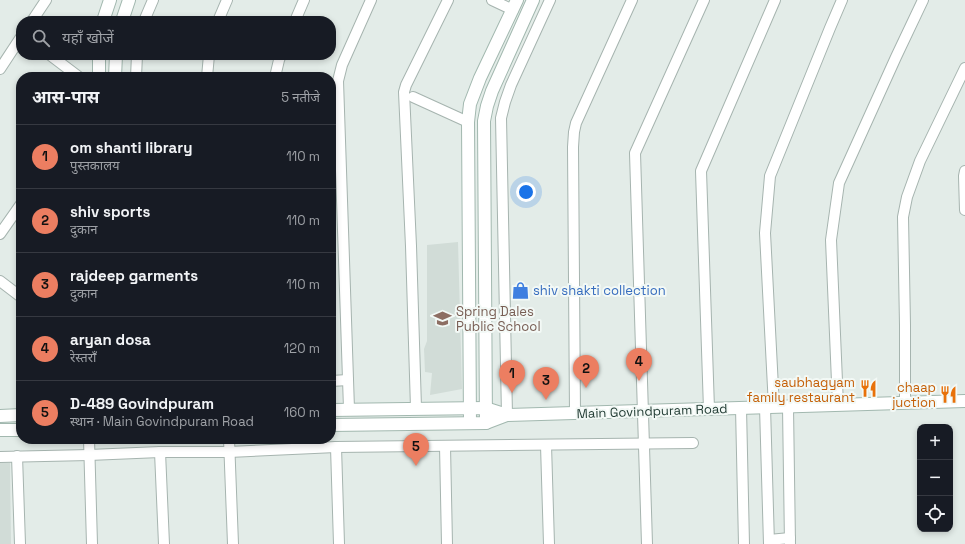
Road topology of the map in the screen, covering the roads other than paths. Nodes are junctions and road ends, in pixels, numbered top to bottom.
1 (46, 0) edge
2 (110, 0) edge
3 (129, 0) edge
4 (153, 0) edge
5 (227, 0) edge
6 (304, 0) edge
7 (371, 0) edge
8 (448, 0) edge
9 (533, 0) edge
10 (550, 0) edge
11 (632, 0) edge
12 (704, 0) edge
13 (775, 0) edge
14 (842, 0) edge
15 (923, 0) edge
16 (498, 1) edge
17 (515, 5) edge
18 (35, 16) edge
19 (104, 16) edge
20 (124, 16) edge
21 (146, 16) edge
22 (220, 16) edge
23 (297, 16) edge
24 (16, 45) edge
25 (57, 60) edge
26 (99, 60) edge
27 (116, 60) edge
28 (137, 60) edge
29 (209, 60) edge
30 (279, 60) edge
31 (965, 68) edge
32 (0, 69) edge
33 (72, 72) edge
34 (99, 72) edge
35 (115, 72) edge
36 (136, 72) edge
37 (208, 72) edge
38 (277, 72) edge
39 (413, 97) dead end
40 (468, 122) junction
41 (965, 171) edge
42 (965, 210) edge
43 (16, 211) edge
44 (0, 234) edge
45 (0, 281) edge
46 (16, 293) edge
47 (348, 380) junction
48 (336, 381) edge
49 (965, 401) edge
50 (905, 403) junction
51 (838, 405) junction
52 (788, 406) junction
53 (470, 407) junction
54 (770, 407) junction
55 (416, 408) junction
56 (485, 408) junction
57 (741, 408) junction
58 (349, 409) junction
59 (709, 409) junction
60 (336, 410) edge
61 (643, 411) junction
62 (575, 413) junction
63 (16, 415) edge
64 (507, 415) junction
65 (0, 416) edge
66 (470, 423) junction
67 (486, 423) junction
68 (336, 425) edge
69 (0, 430) edge
70 (16, 430) edge
71 (644, 443) junction
72 (693, 443) dead end
73 (89, 444) edge
74 (229, 444) edge
75 (546, 445) junction
76 (445, 446) junction
77 (336, 447) junction
78 (160, 452) junction
79 (230, 452) junction
80 (89, 455) junction
81 (16, 456) junction
82 (0, 457) edge
83 (790, 541) edge
84 (769, 542) edge
85 (20, 544) edge
86 (92, 544) edge
87 (164, 544) edge
88 (233, 544) edge
89 (339, 544) edge
90 (447, 544) edge
91 (549, 544) edge
92 (647, 544) edge
93 (744, 544) edge

1 - 18 street
2 - 19 street
3 - 20 street
4 - 21 street
5 - 22 street
6 - 23 street
7 - 47 street
8 - 55 street
9 - 56 street
10 - 64 street
11 - 62 street
12 - 61 street
13 - 59 street
14 - 54 street
15 - 51 street
16 - 17 street
17 - 40 street
24 - 32 street
25 - 33 street
26 - 34 street
27 - 35 street
28 - 36 street
29 - 37 street
30 - 38 street
31 - 50 street
39 - 40 street
40 - 53 street
41 - 42 street
43 - 44 street
45 - 46 street
47 - 48 street
47 - 58 street
49 - 50 street, Main Govindpuram Road
50 - 51 street, Main Govindpuram Road
51 - 52 street, Main Govindpuram Road
52 - 54 street, Main Govindpuram Road
52 - 83 street
53 - 55 street, Main Govindpuram Road
53 - 56 street, Main Govindpuram Road
53 - 66 street
54 - 57 street, Main Govindpuram Road
54 - 84 street
55 - 58 street, Main Govindpuram Road
56 - 64 street, Main Govindpuram Road
56 - 67 street
57 - 59 street, Main Govindpuram Road
57 - 93 street
58 - 60 street, Main Govindpuram Road
59 - 61 street, Main Govindpuram Road
61 - 62 street, Main Govindpuram Road
61 - 71 street
62 - 64 street, Main Govindpuram Road
63 - 65 street
64 - 67 street, Main Govindpuram Road
66 - 67 street, Main Govindpuram Road
66 - 68 street, Main Govindpuram Road
69 - 70 street
71 - 72 street
71 - 75 street
71 - 92 street
73 - 80 street
74 - 79 street
75 - 76 street
75 - 91 street
76 - 77 street
76 - 90 street
77 - 79 street
77 - 89 street
78 - 79 street
78 - 80 street
78 - 87 street
79 - 88 street
80 - 81 street
80 - 86 street
81 - 82 street
81 - 85 street
83 - 84 street

